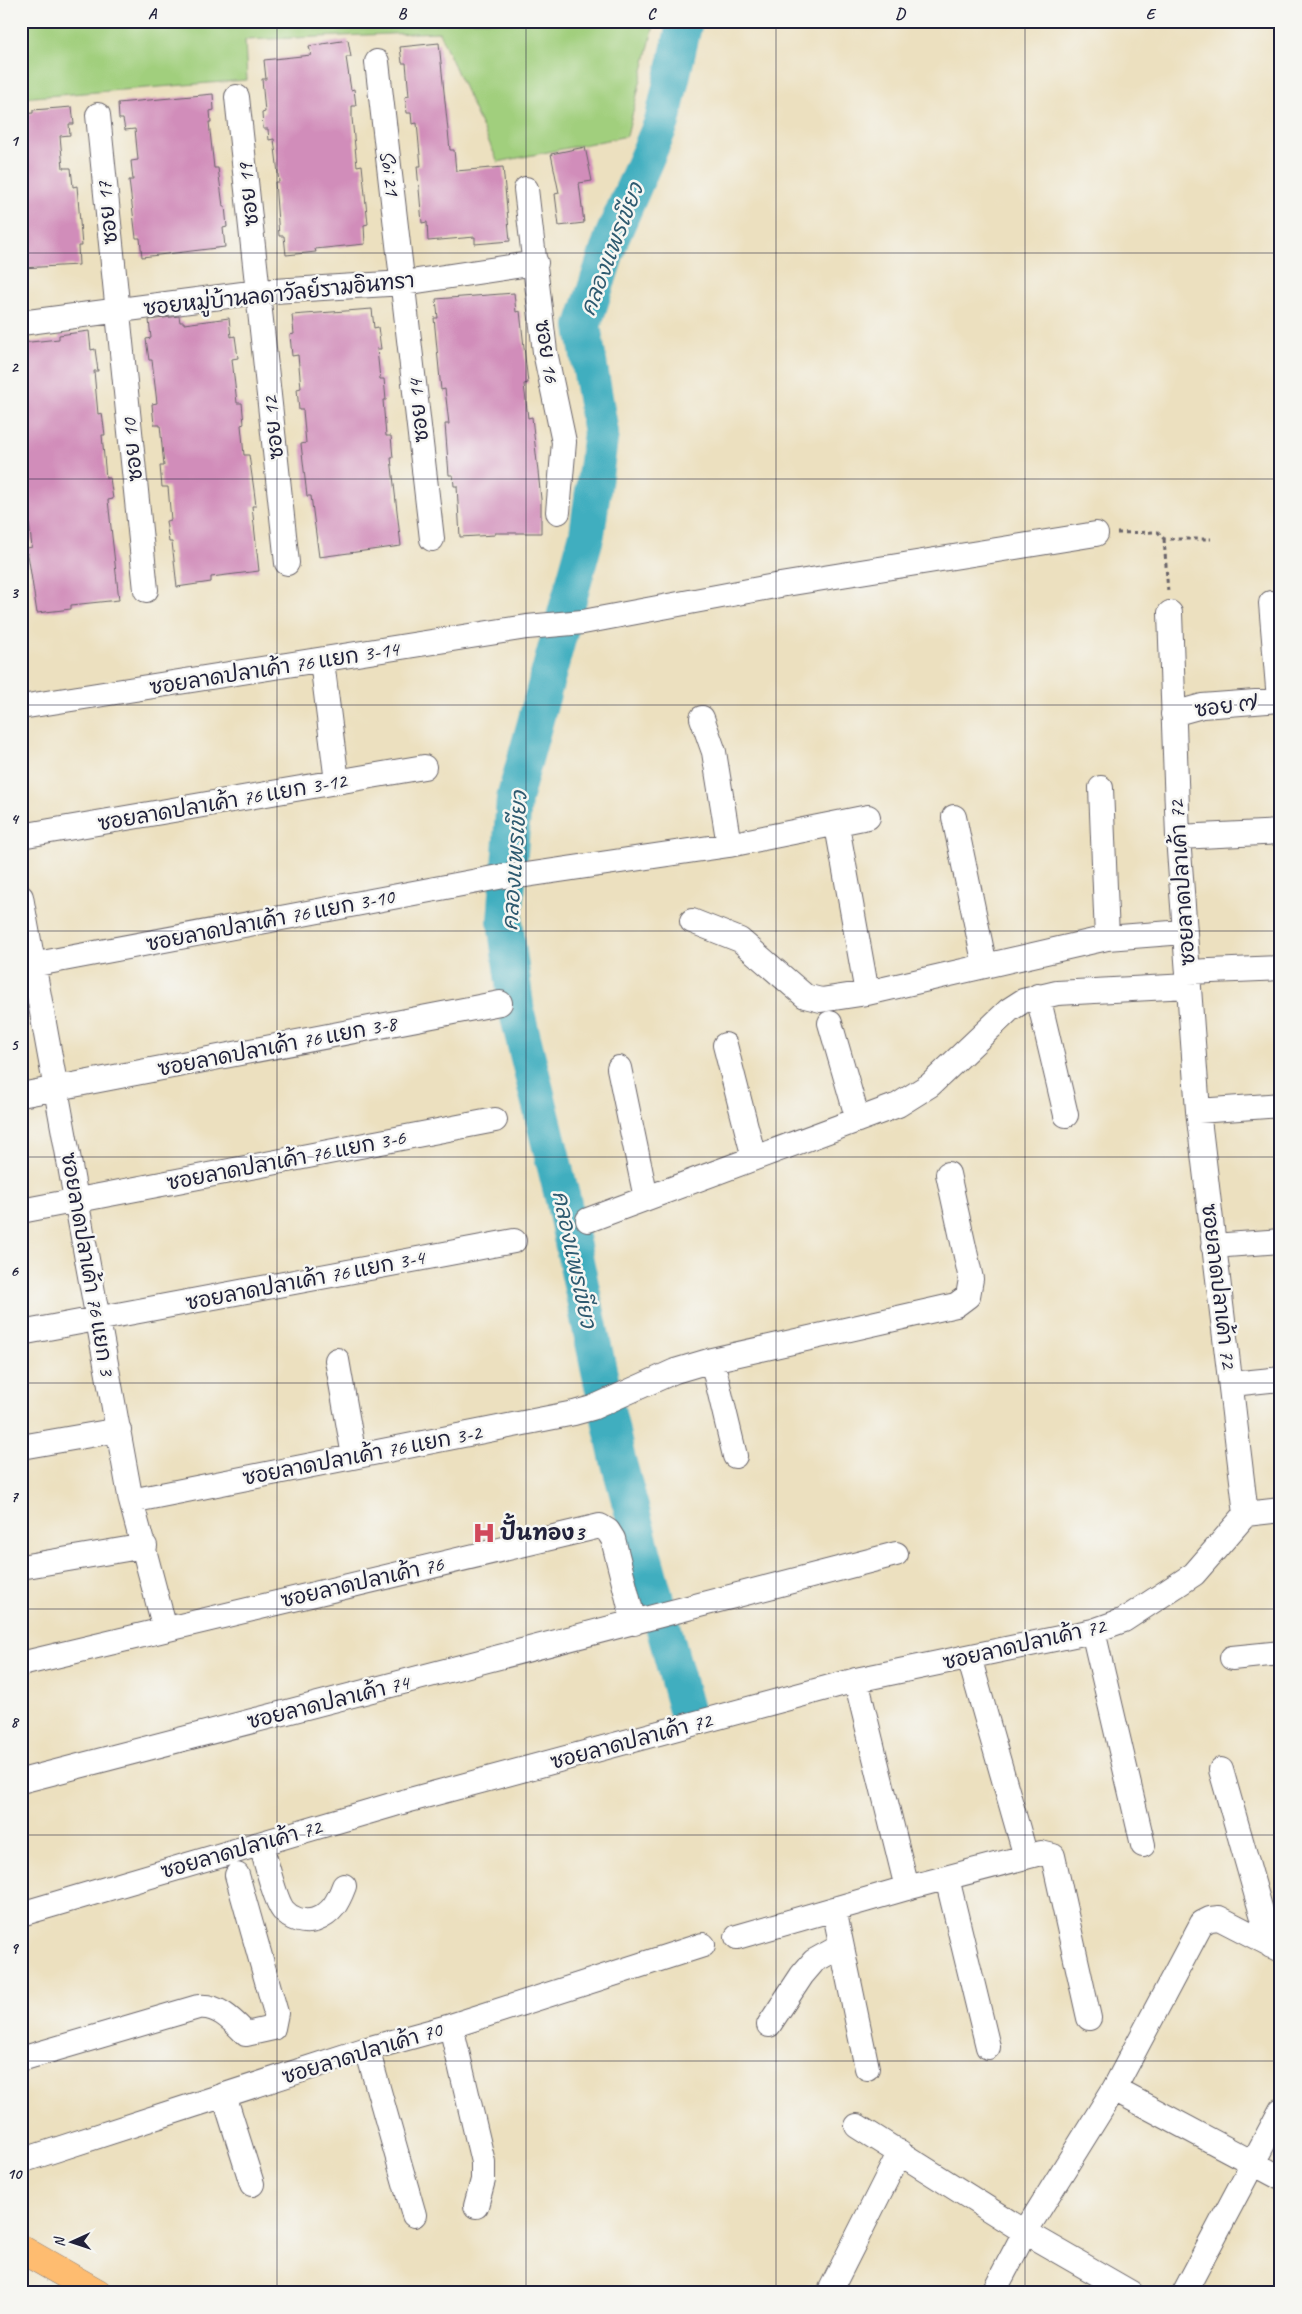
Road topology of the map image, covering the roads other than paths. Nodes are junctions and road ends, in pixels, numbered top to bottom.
1 (377, 62) dead end
2 (237, 97) dead end
3 (98, 115) dead end
4 (526, 189) dead end
5 (536, 263) junction
6 (404, 283) junction
7 (258, 292) junction
8 (117, 310) junction
9 (21, 323) edge
10 (558, 512) dead end
11 (1096, 534) road end
12 (432, 539) dead end
13 (288, 563) dead end
14 (146, 590) dead end
15 (1271, 603) dead end
16 (1170, 613) road end
17 (322, 661) junction
18 (1280, 700) edge
19 (21, 707) edge
20 (1173, 714) junction
21 (702, 718) dead end
22 (424, 767) dead end
23 (337, 782) junction
24 (1101, 788) dead end
25 (868, 817) dead end
26 (954, 817) dead end
27 (1281, 832) edge
28 (21, 836) edge
29 (838, 837) dead end
30 (1178, 837) junction
31 (728, 845) junction
32 (21, 897) edge
33 (692, 921) dead end
34 (1184, 932) junction
35 (1107, 938) junction
36 (28, 965) edge
37 (985, 966) junction
38 (1281, 968) edge
39 (1188, 979) junction
40 (867, 993) junction
41 (1038, 996) junction
42 (500, 1003) dead end
43 (830, 1023) dead end
44 (725, 1045) dead end
45 (619, 1068) dead end
46 (55, 1090) junction
47 (21, 1095) edge
48 (1281, 1105) edge
49 (1198, 1111) junction
50 (1066, 1114) dead end
51 (494, 1120) dead end
52 (858, 1120) junction
53 (754, 1158) junction
54 (948, 1174) dead end
55 (646, 1198) junction
56 (76, 1201) junction
57 (21, 1211) edge
58 (588, 1220) dead end
59 (514, 1241) dead end
60 (1281, 1241) edge
61 (1213, 1246) junction
62 (97, 1318) junction
63 (21, 1333) edge
64 (337, 1360) dead end
65 (712, 1360) junction
66 (1281, 1380) edge
67 (1232, 1384) junction
68 (118, 1430) junction
69 (21, 1448) edge
70 (354, 1456) junction
71 (735, 1456) dead end
72 (131, 1501) junction
73 (1281, 1510) edge
74 (1246, 1514) junction
75 (144, 1546) junction
76 (896, 1554) dead end
77 (21, 1567) edge
78 (654, 1618) junction
79 (165, 1629) junction
80 (1093, 1631) junction
81 (1281, 1653) edge
82 (969, 1657) junction
83 (1232, 1658) dead end
84 (21, 1664) edge
85 (856, 1680) junction
86 (1221, 1770) dead end
87 (21, 1781) edge
88 (261, 1844) junction
89 (1143, 1845) dead end
90 (1026, 1857) junction
91 (237, 1875) dead end
92 (947, 1878) junction
93 (344, 1886) dead end
94 (907, 1888) junction
95 (834, 1909) junction
96 (21, 1914) edge
97 (737, 1937) dead end
98 (703, 1945) dead end
99 (841, 1946) junction
100 (1276, 1948) edge
101 (1090, 2018) dead end
102 (769, 2024) dead end
103 (451, 2026) junction
104 (988, 2047) dead end
105 (367, 2049) junction
106 (21, 2059) edge
107 (866, 2068) dead end
108 (1114, 2089) junction
109 (224, 2095) junction
110 (1281, 2110) edge
111 (858, 2126) dead end
112 (900, 2152) junction
113 (21, 2161) edge
114 (1253, 2163) junction
115 (1281, 2178) edge
116 (252, 2184) dead end
117 (476, 2206) dead end
118 (414, 2215) dead end
119 (1025, 2232) junction
120 (21, 2250) edge
121 (98, 2293) edge
122 (829, 2293) edge
123 (993, 2293) edge
124 (1131, 2293) edge
125 (1184, 2293) edge

1 - 6 street, Soi 21
2 - 7 street, ซอย 19
3 - 8 street, ซอย 17
4 - 5 street, ซอย 16
5 - 6 street, ซอยหมู่บ้านลดาวัลย์รามอินทรา
5 - 10 street, ซอย 16
6 - 7 street, ซอยหมู่บ้านลดาวัลย์รามอินทรา
6 - 12 street, ซอย 14
7 - 8 street, ซอยหมู่บ้านลดาวัลย์รามอินทรา
7 - 13 street, ซอย 12
8 - 9 street, ซอยหมู่บ้านลดาวัลย์รามอินทรา
8 - 14 street, ซอย 10
11 - 17 street, ซอยลาดปลาเค้า 76 แยก 3-14
15 - 18 street
16 - 20 street, ซอยลาดปลาเค้า 72
17 - 19 street, ซอยลาดปลาเค้า 76 แยก 3-14
17 - 23 street
18 - 20 street, ซอย ๗
20 - 30 street, ซอยลาดปลาเค้า 72
21 - 31 street
22 - 23 street, ซอยลาดปลาเค้า 76 แยก 3-12
23 - 28 street, ซอยลาดปลาเค้า 76 แยก 3-12
24 - 35 street
25 - 31 street, ซอยลาดปลาเค้า 76 แยก 3-10
26 - 37 street
27 - 30 street
29 - 40 street
30 - 34 street, ซอยลาดปลาเค้า 72
31 - 36 street, ซอยลาดปลาเค้า 76 แยก 3-10
32 - 36 street, ซอยลาดปลาเค้า 76 แยก 3
33 - 40 street
34 - 35 street
34 - 39 street, ซอยลาดปลาเค้า 72
35 - 37 street
36 - 46 street, ซอยลาดปลาเค้า 76 แยก 3
37 - 40 street
38 - 39 street
39 - 41 street
39 - 49 street, ซอยลาดปลาเค้า 72
41 - 50 street
41 - 52 street
42 - 46 street, ซอยลาดปลาเค้า 76 แยก 3-8
43 - 52 street
44 - 53 street
45 - 55 street
46 - 47 street, ซอยลาดปลาเค้า 76 แยก 3-8
46 - 56 street, ซอยลาดปลาเค้า 76 แยก 3
48 - 49 street
49 - 61 street, ซอยลาดปลาเค้า 72
51 - 56 street, ซอยลาดปลาเค้า 76 แยก 3-6
52 - 53 street
53 - 55 street
54 - 65 street, ซอยลาดปลาเค้า 76 แยก 3-2
55 - 58 street
56 - 57 street, ซอยลาดปลาเค้า 76 แยก 3-6
56 - 62 street, ซอยลาดปลาเค้า 76 แยก 3
59 - 62 street, ซอยลาดปลาเค้า 76 แยก 3-4
60 - 61 street
61 - 67 street, ซอยลาดปลาเค้า 72
62 - 63 street, ซอยลาดปลาเค้า 76 แยก 3-4
62 - 68 street, ซอยลาดปลาเค้า 76 แยก 3
64 - 70 street
65 - 70 street, ซอยลาดปลาเค้า 76 แยก 3-2
65 - 71 street
66 - 67 street
67 - 74 street, ซอยลาดปลาเค้า 72
68 - 69 street
68 - 72 street, ซอยลาดปลาเค้า 76 แยก 3
70 - 72 street, ซอยลาดปลาเค้า 76 แยก 3-2
72 - 75 street, ซอยลาดปลาเค้า 76 แยก 3
73 - 74 street
74 - 80 street, ซอยลาดปลาเค้า 72
75 - 77 street
75 - 79 street, ซอยลาดปลาเค้า 76 แยก 3
76 - 78 street, ซอยลาดปลาเค้า 74
78 - 79 street, ซอยลาดปลาเค้า 76
78 - 87 street, ซอยลาดปลาเค้า 74
79 - 84 street, ซอยลาดปลาเค้า 76
80 - 82 street, ซอยลาดปลาเค้า 72
80 - 89 street
81 - 83 street
82 - 85 street, ซอยลาดปลาเค้า 72
82 - 90 street
85 - 88 street, ซอยลาดปลาเค้า 72
85 - 94 street
86 - 100 street
88 - 93 street
88 - 96 street, ซอยลาดปลาเค้า 72
90 - 92 street
90 - 101 street
91 - 106 street
92 - 94 street
92 - 104 street
94 - 95 street
95 - 97 street
95 - 99 street
98 - 103 street, ซอยลาดปลาเค้า 70
99 - 102 street
99 - 107 street
100 - 108 street
103 - 105 street, ซอยลาดปลาเค้า 70
103 - 117 street
105 - 109 street, ซอยลาดปลาเค้า 70
105 - 118 street
108 - 114 street
108 - 119 street
109 - 113 street, ซอยลาดปลาเค้า 70
109 - 116 street
110 - 114 street
111 - 112 street
112 - 119 street
112 - 122 street
114 - 115 street
114 - 125 street
119 - 123 street
119 - 124 street
120 - 121 main road

